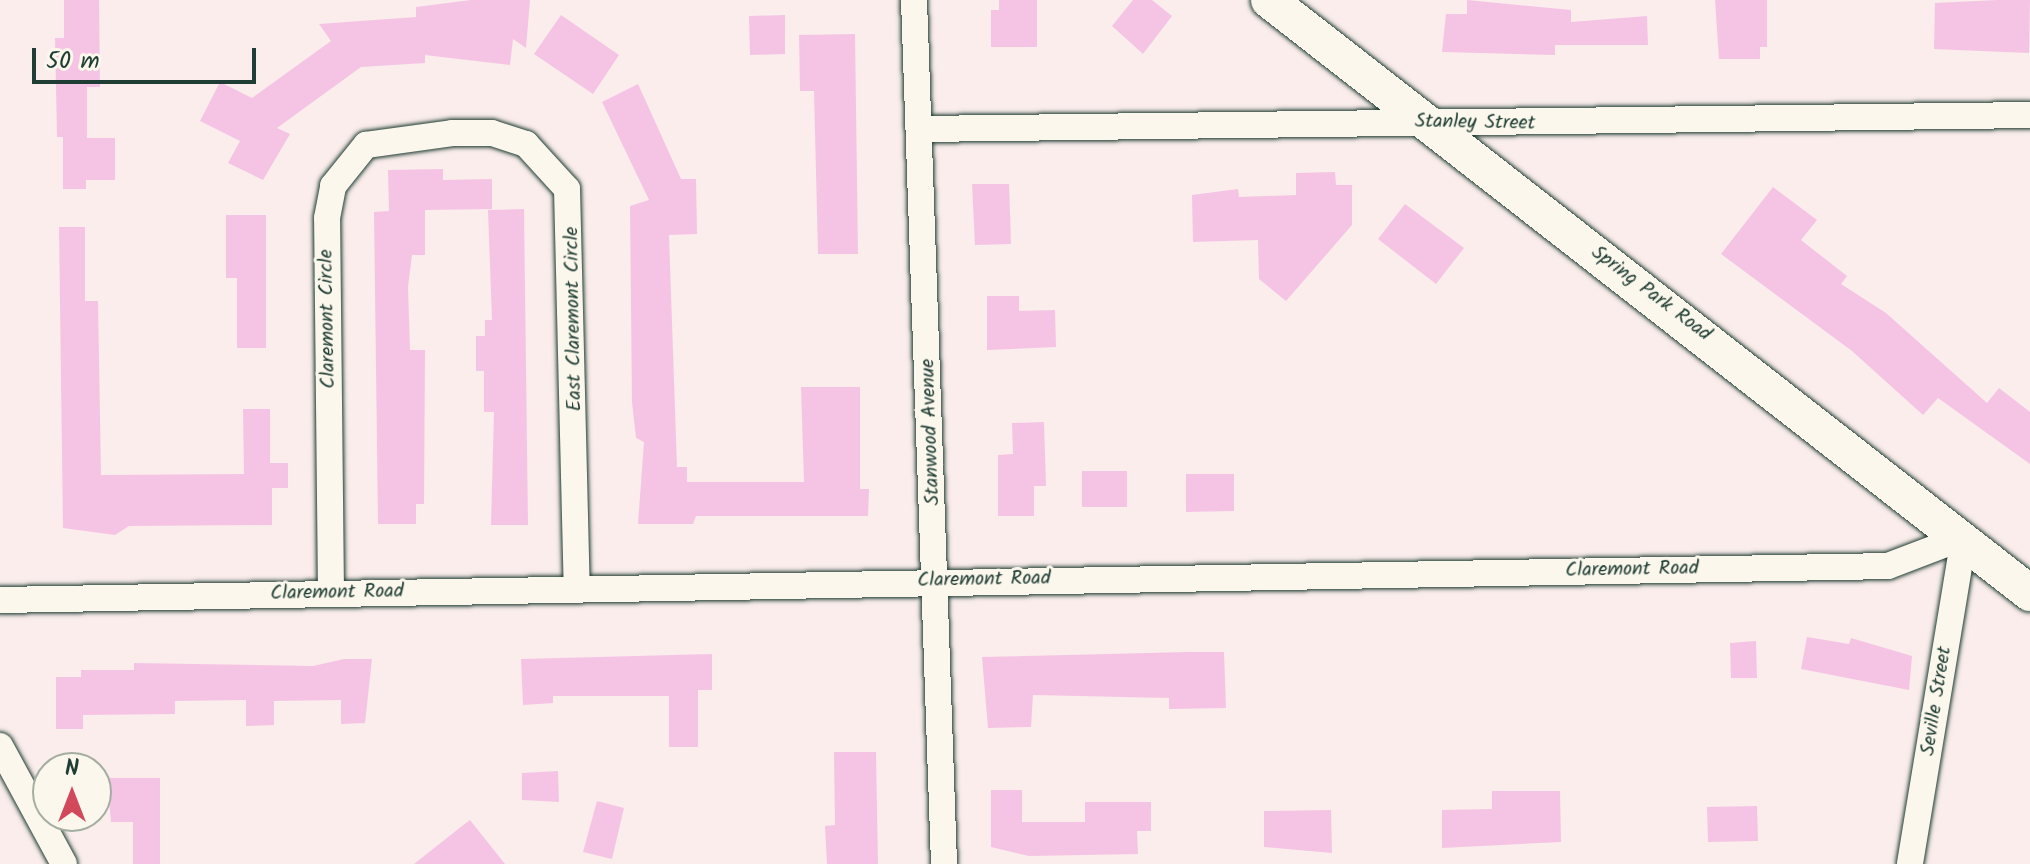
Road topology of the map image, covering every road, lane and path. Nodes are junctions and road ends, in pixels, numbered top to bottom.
1 (914, 0) edge
2 (1269, 0) edge
3 (2030, 115) edge
4 (1428, 122) junction
5 (920, 129) junction
6 (452, 133) joint
7 (1964, 537) junction
8 (936, 581) junction
9 (577, 588) junction
10 (331, 593) junction
11 (2030, 593) edge
12 (0, 600) edge
13 (0, 746) edge
14 (64, 864) edge
15 (944, 864) edge
16 (1910, 864) edge

1 - 5 street, Stanwood Avenue
2 - 4 main road, Spring Park Road
3 - 4 street, Stanley Street
4 - 5 street, Stanley Street
4 - 7 main road, Spring Park Road
5 - 8 street, Stanwood Avenue
6 - 9 street, East Claremont Circle
6 - 10 street, Claremont Circle
7 - 8 street, Claremont Road
7 - 11 main road, Spring Park Road
7 - 16 street, Seville Street
8 - 9 street, Claremont Road
8 - 15 street, Stanwood Avenue
9 - 10 street, Claremont Road
10 - 12 street, Claremont Road
13 - 14 street

